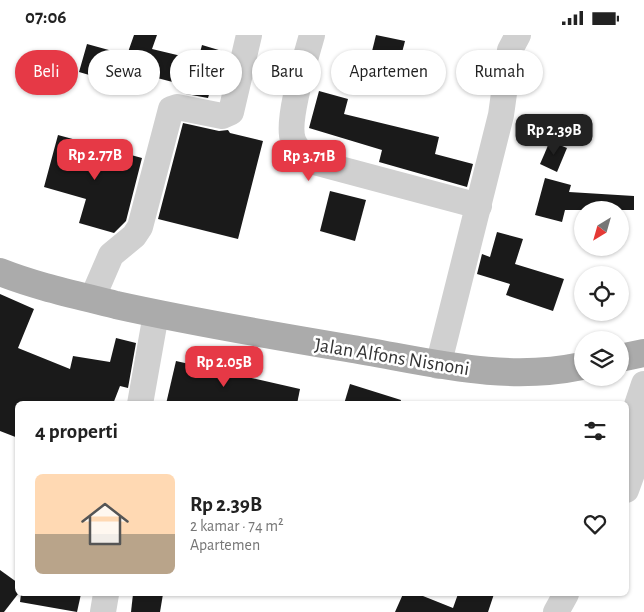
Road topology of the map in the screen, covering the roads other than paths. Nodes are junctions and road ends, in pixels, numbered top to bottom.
1 (249, 35) edge
2 (312, 35) edge
3 (518, 35) edge
4 (479, 206) junction
5 (0, 272) edge
6 (92, 299) junction
7 (156, 314) junction
8 (644, 353) edge
9 (629, 356) edge
10 (438, 366) junction
11 (574, 368) edge
12 (644, 384) edge
13 (141, 401) edge
14 (629, 482) edge
15 (106, 596) edge
16 (565, 596) edge
17 (103, 612) edge
18 (556, 612) edge

1 - 6 street
2 - 4 street
3 - 4 street
4 - 10 street
5 - 6 main road, Jalan Alfons Nisnoni
6 - 7 main road, Jalan Alfons Nisnoni
7 - 10 main road, Jalan Alfons Nisnoni
7 - 13 street
8 - 9 main road
10 - 11 main road, Jalan Alfons Nisnoni
12 - 14 street
15 - 17 street
16 - 18 street

